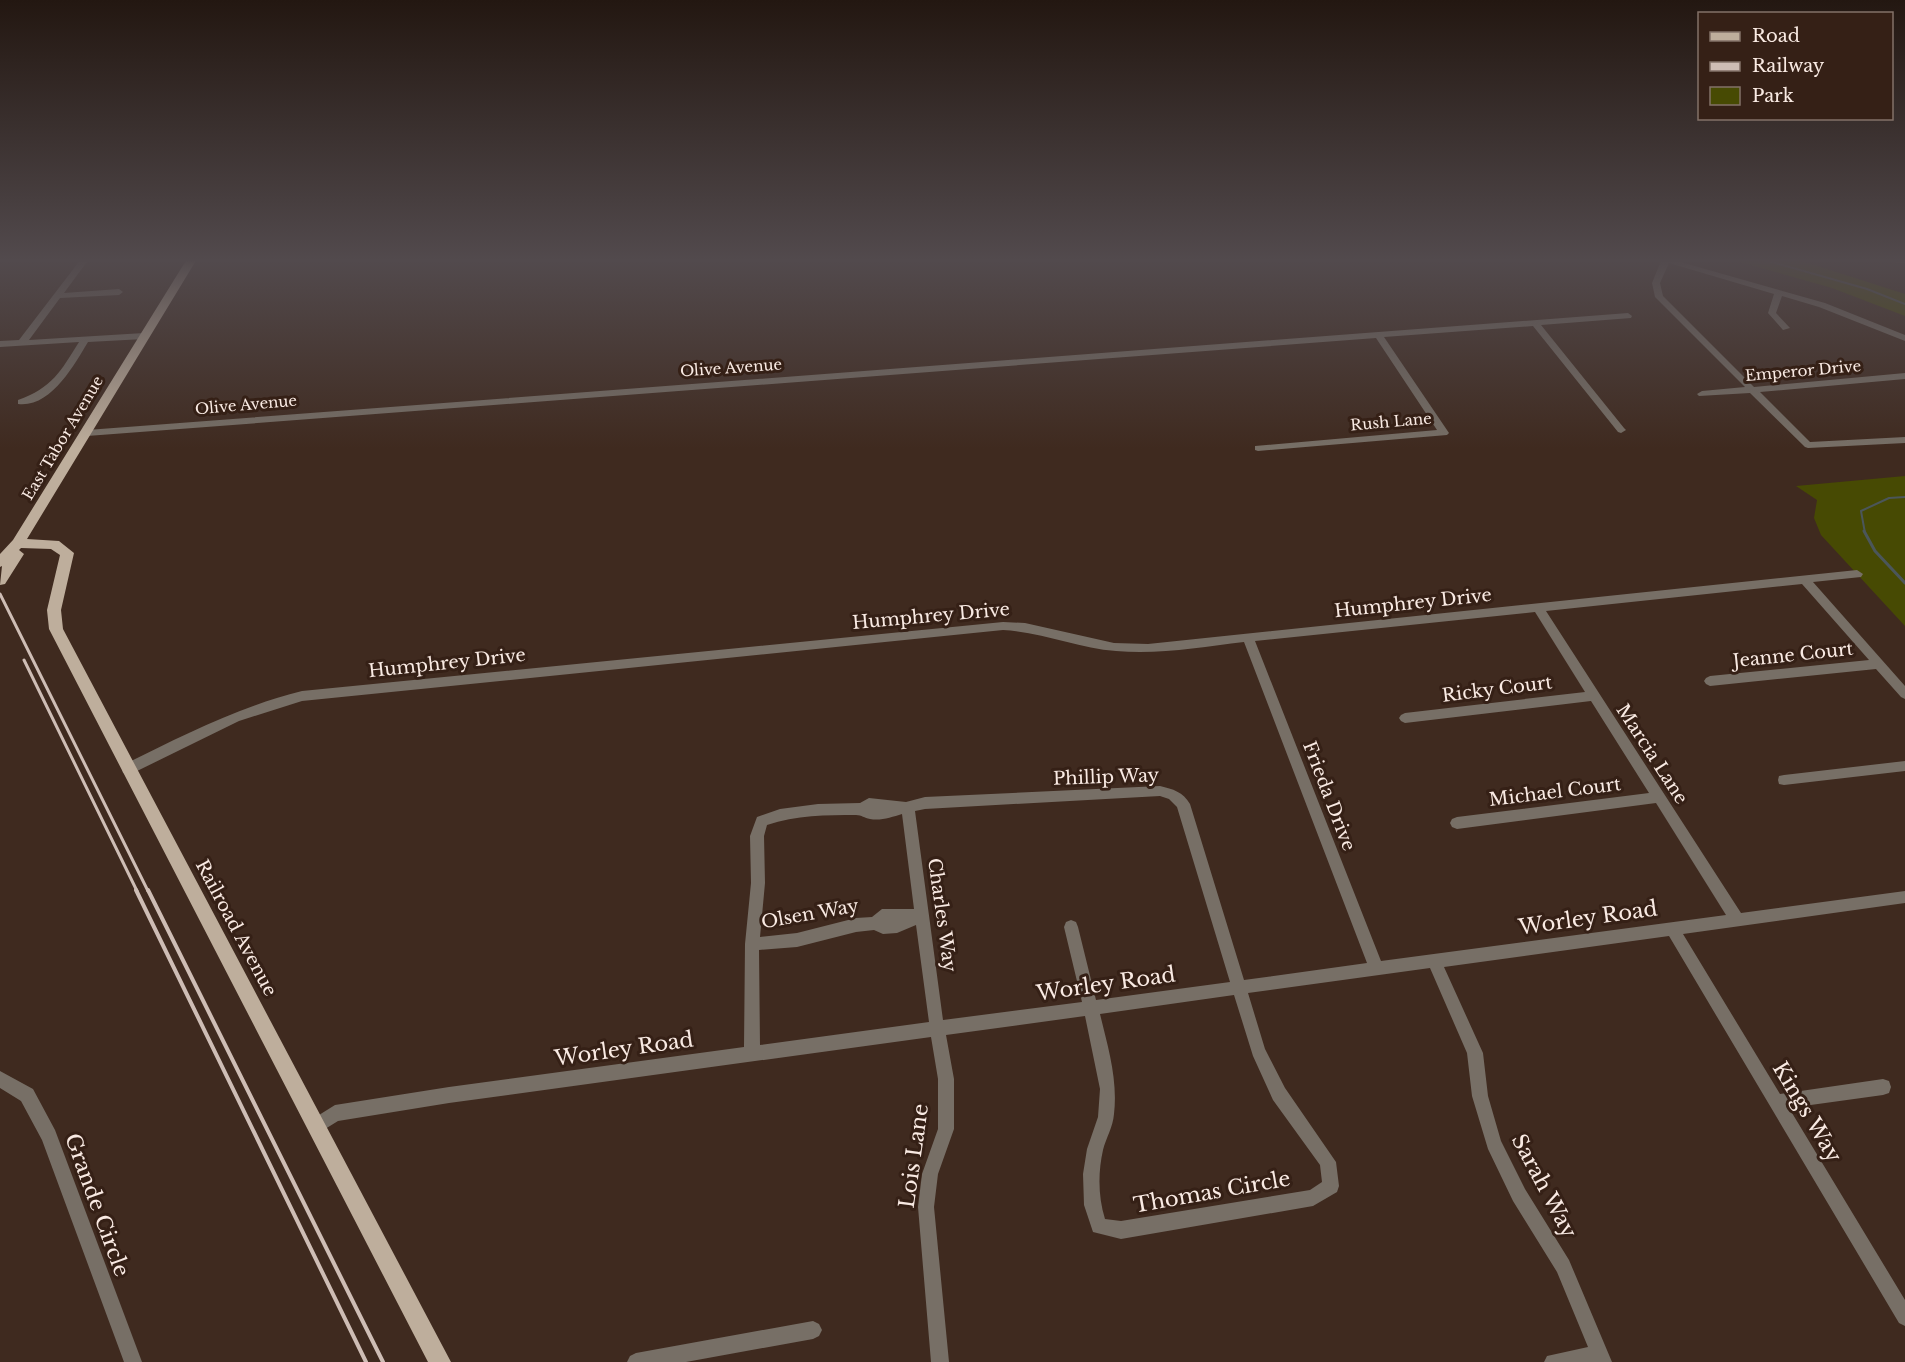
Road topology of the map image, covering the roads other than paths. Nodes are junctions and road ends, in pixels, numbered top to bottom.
1 (1534, 322) edge
2 (38, 323) edge
3 (152, 323) edge
4 (1527, 323) edge
5 (1684, 323) edge
6 (1781, 323) edge
7 (1868, 323) edge
8 (1786, 328) dead end
9 (1378, 334) junction
10 (144, 336) junction
11 (1905, 338) edge
12 (85, 340) junction
13 (21, 344) junction
14 (2, 346) edge
15 (1905, 376) edge
16 (1750, 390) junction
17 (1702, 394) dead end
18 (21, 402) dead end
19 (1621, 430) dead end
20 (87, 433) junction
21 (1905, 440) edge
22 (1258, 448) dead end
23 (18, 543) junction
24 (0, 562) edge
25 (1857, 574) dead end
26 (1804, 579) junction
27 (0, 580) edge
28 (1538, 608) junction
29 (1248, 638) junction
30 (1878, 664) junction
31 (1710, 681) dead end
32 (1905, 694) edge
33 (1593, 696) junction
34 (1405, 718) dead end
35 (1905, 766) edge
36 (128, 769) junction
37 (1784, 780) dead end
38 (1658, 797) junction
39 (908, 807) junction
40 (1457, 823) dead end
41 (1905, 897) edge
42 (922, 916) junction
43 (1737, 919) junction
44 (1071, 927) dead end
45 (1672, 928) junction
46 (752, 944) junction
47 (1434, 961) junction
48 (1376, 968) junction
49 (1238, 988) junction
50 (1090, 1008) junction
51 (937, 1029) junction
52 (752, 1053) junction
53 (0, 1078) edge
54 (1882, 1087) dead end
55 (1777, 1102) junction
56 (317, 1126) junction
57 (1905, 1317) edge
58 (813, 1330) dead end
59 (1602, 1358) edge
60 (133, 1362) edge
61 (440, 1362) edge
62 (636, 1362) edge
63 (940, 1362) edge
64 (1553, 1362) edge

1 - 19 street
2 - 13 street
3 - 10 main road, East Tabor Avenue
4 - 9 street, Olive Avenue
5 - 16 street
6 - 8 street
7 - 11 street
9 - 20 street, Olive Avenue
9 - 22 street, Rush Lane
10 - 12 street
10 - 20 main road, East Tabor Avenue
12 - 13 street
12 - 18 street
13 - 14 street
15 - 16 street, Emperor Drive
16 - 17 street, Emperor Drive
16 - 21 street
20 - 23 main road, East Tabor Avenue
23 - 24 main road, East Tabor Avenue
23 - 27 main road, East Tabor Avenue
23 - 36 main road, Railroad Avenue
25 - 26 street, Humphrey Drive
26 - 28 street, Humphrey Drive
26 - 30 street
28 - 29 street, Humphrey Drive
28 - 33 street, Marcia Lane
29 - 36 street, Humphrey Drive
29 - 48 street, Frieda Drive
30 - 31 street, Jeanne Court
30 - 32 street
33 - 34 street, Ricky Court
33 - 38 street, Marcia Lane
35 - 37 street
36 - 56 main road, Railroad Avenue
38 - 40 street, Michael Court
38 - 43 street, Marcia Lane
39 - 42 street, Charles Way
39 - 46 street, Phillip Way
39 - 49 street, Phillip Way
41 - 43 street, Worley Road
42 - 46 street, Olsen Way
42 - 51 street, Charles Way
43 - 45 street, Worley Road
44 - 50 street
45 - 47 street, Worley Road
45 - 55 street, Kings Way
46 - 52 street, Phillip Way
47 - 48 street, Worley Road
47 - 59 street, Sarah Way
48 - 49 street, Worley Road
49 - 50 street, Worley Road
49 - 50 street, Thomas Circle
50 - 51 street, Worley Road
51 - 52 street, Worley Road
51 - 63 street, Lois Lane
52 - 56 street, Worley Road
53 - 60 street, Grande Circle
54 - 55 street
55 - 57 street, Kings Way
56 - 61 main road, Railroad Avenue
58 - 62 street
59 - 64 street

